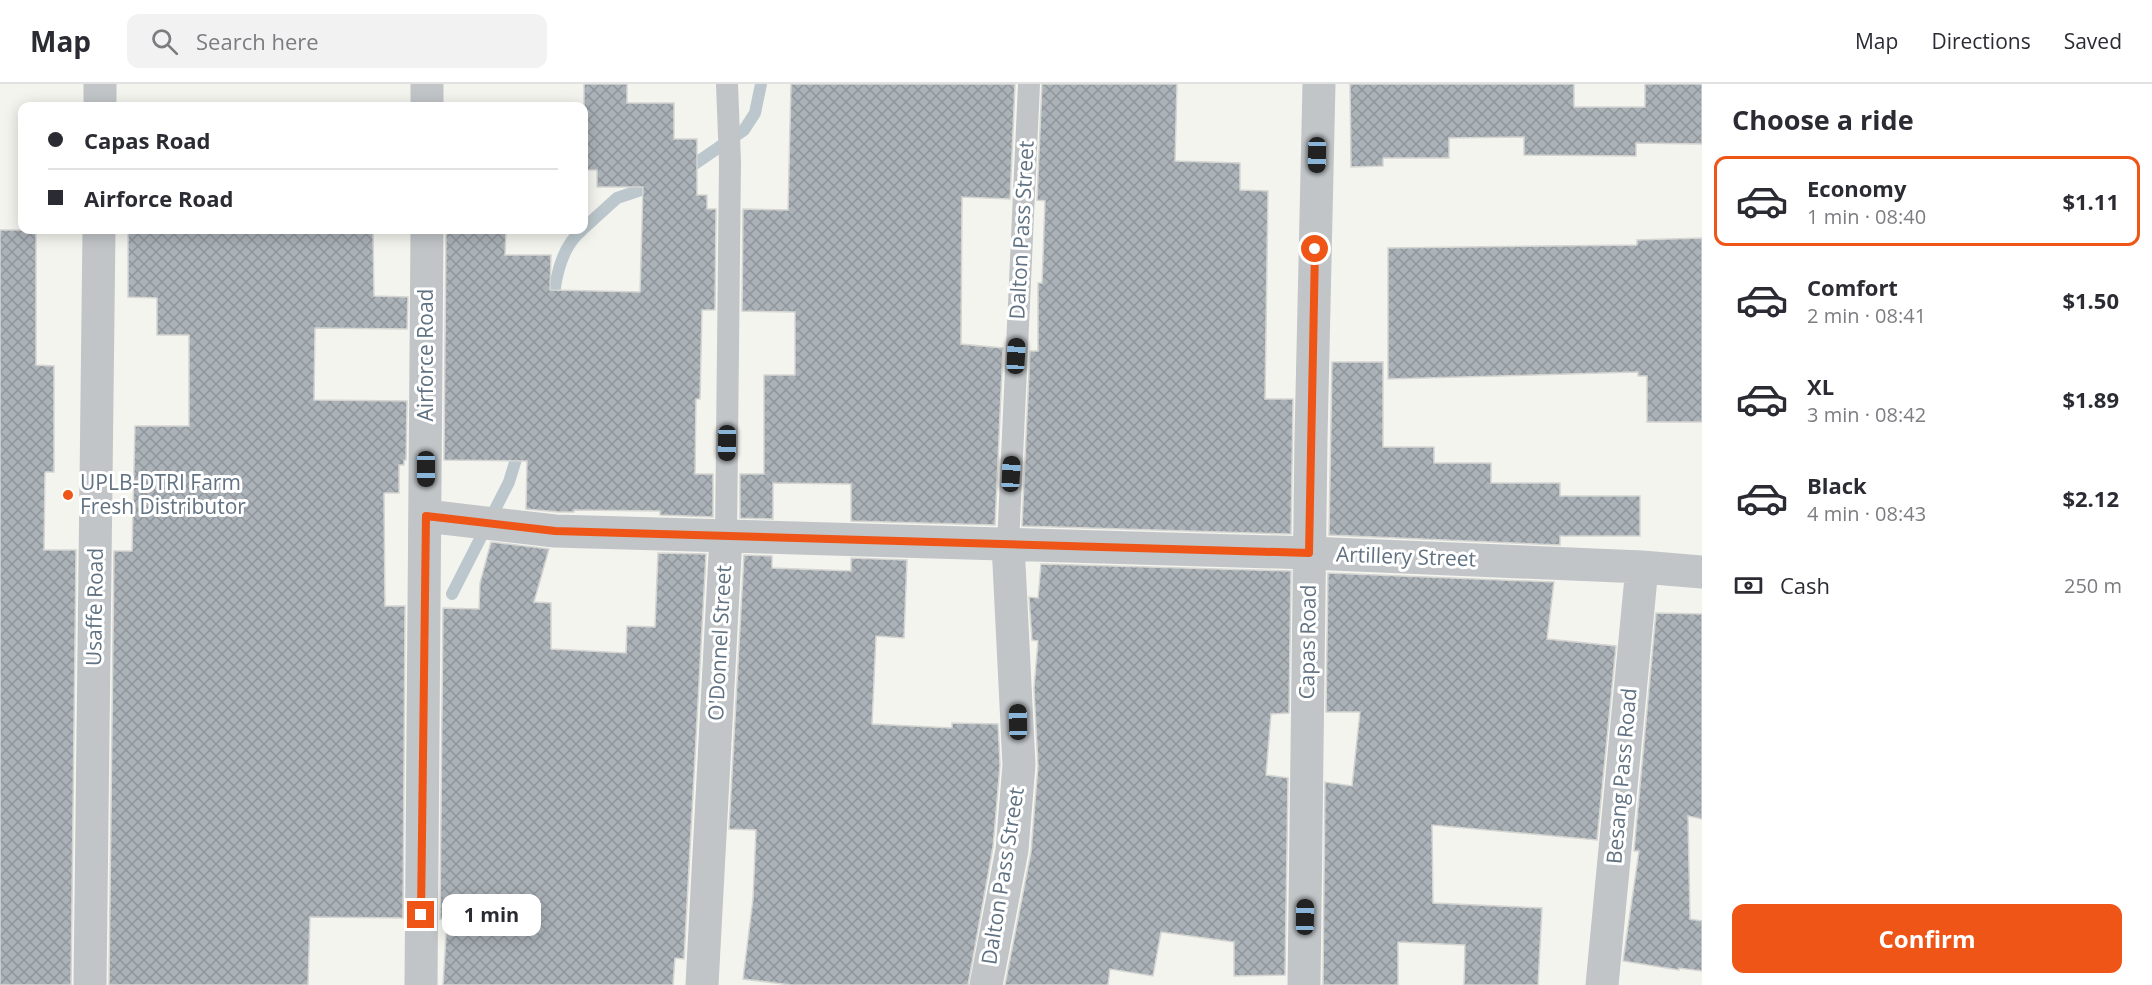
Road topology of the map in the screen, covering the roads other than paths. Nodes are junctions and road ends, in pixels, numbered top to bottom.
1 (100, 84) edge
2 (427, 84) edge
3 (727, 84) edge
4 (1029, 84) edge
5 (1319, 84) edge
6 (100, 102) edge
7 (427, 102) edge
8 (99, 234) edge
9 (427, 234) edge
10 (426, 516) junction
11 (726, 536) junction
12 (1008, 544) junction
13 (1309, 553) junction
14 (1642, 567) junction
15 (1702, 572) edge
16 (90, 985) edge
17 (421, 985) edge
18 (702, 985) edge
19 (986, 985) edge
20 (1304, 985) edge
21 (1602, 985) edge

1 - 6 street
2 - 7 street
3 - 11 lane, O'Donnel Street
4 - 12 lane, Dalton Pass Street
5 - 13 street, Capas Road
8 - 16 street, Usaffe Road
9 - 10 street, Airforce Road
10 - 11 street, Artillery Street
10 - 17 street, Airforce Road
11 - 12 street, Artillery Street
11 - 18 street, O'Donnel Street
12 - 13 street, Artillery Street
12 - 19 street, Dalton Pass Street
13 - 14 street, Artillery Street
13 - 20 street, Capas Road
14 - 15 street, Artillery Street
14 - 21 street, Besang Pass Road

